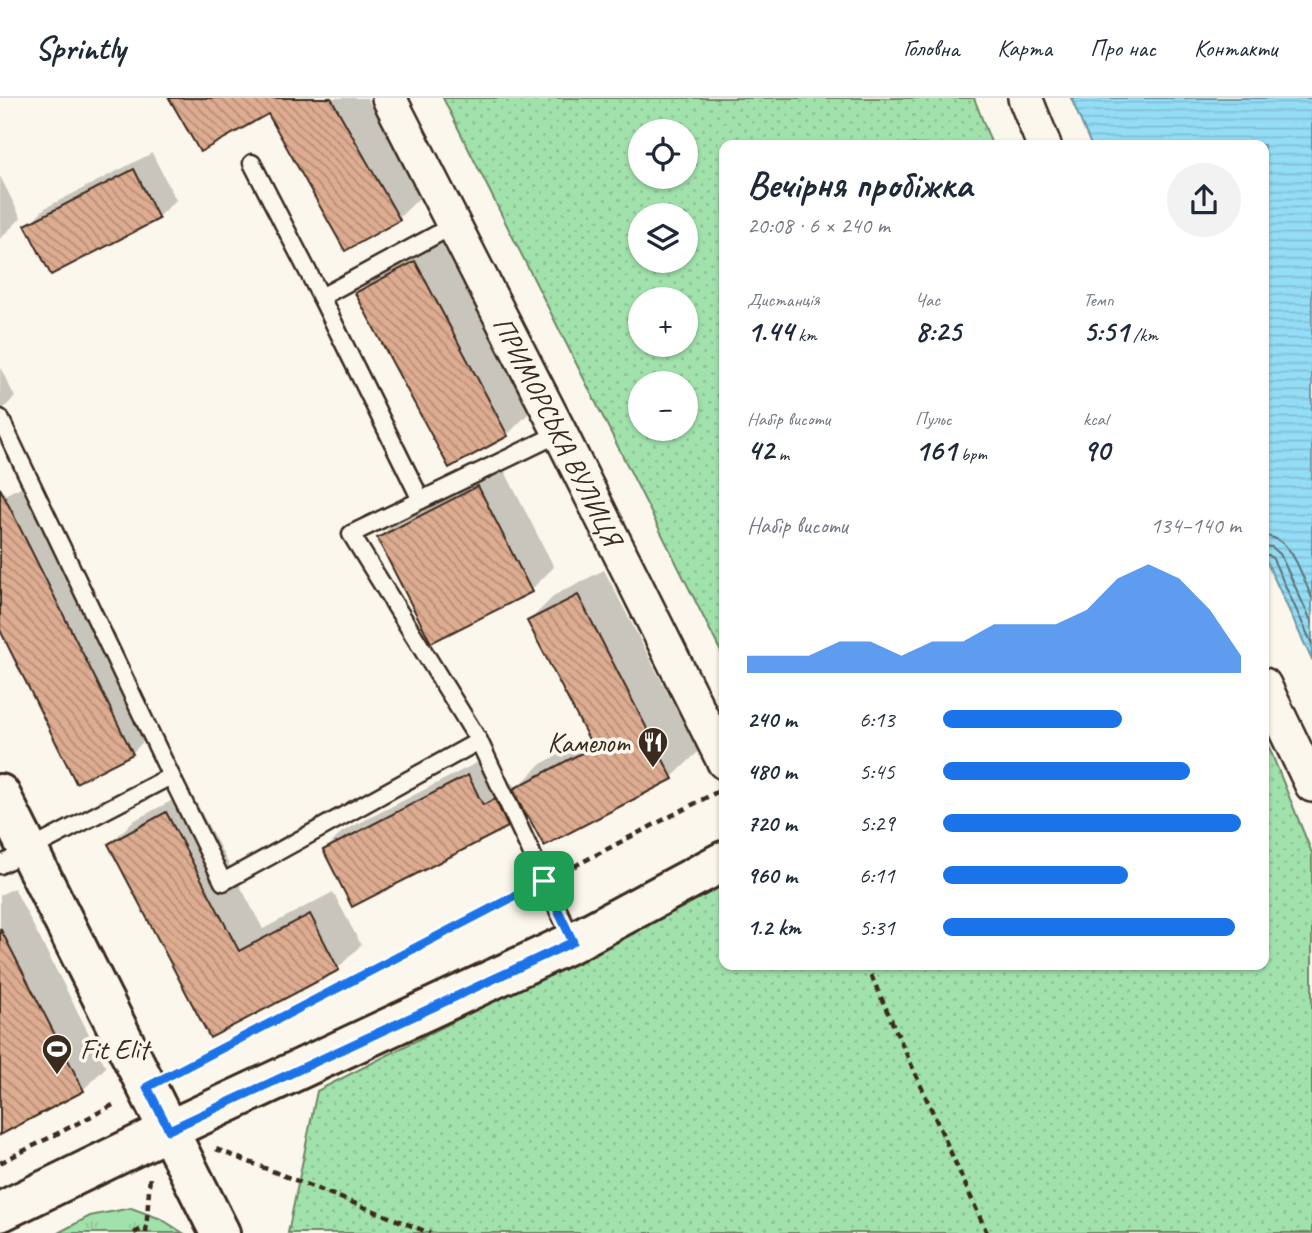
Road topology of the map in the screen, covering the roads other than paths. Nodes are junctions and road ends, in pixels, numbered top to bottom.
1 (388, 98) edge
2 (1025, 98) edge
3 (1042, 140) edge
4 (252, 163) dead end
5 (454, 225) junction
6 (321, 297) junction
7 (0, 418) edge
8 (560, 433) junction
9 (421, 500) junction
10 (1269, 695) edge
11 (479, 741) junction
12 (719, 752) edge
13 (172, 776) junction
14 (1312, 785) edge
15 (0, 794) edge
16 (14, 858) edge
17 (719, 864) edge
18 (573, 942) junction
19 (169, 1130) junction
20 (0, 1212) edge
21 (220, 1233) edge

1 - 5 street, ПРИМОРСЬКА ВУЛИЦЯ
2 - 3 street
4 - 6 lane
5 - 6 lane
5 - 8 street, ПРИМОРСЬКА ВУЛИЦЯ
6 - 9 lane
7 - 13 lane
8 - 9 lane
8 - 12 street, ПРИМОРСЬКА ВУЛИЦЯ
9 - 11 lane
10 - 14 street
11 - 13 lane
11 - 18 lane
13 - 16 lane
15 - 16 main road
16 - 19 main road
17 - 18 main road
18 - 19 main road
19 - 20 main road
19 - 21 main road

